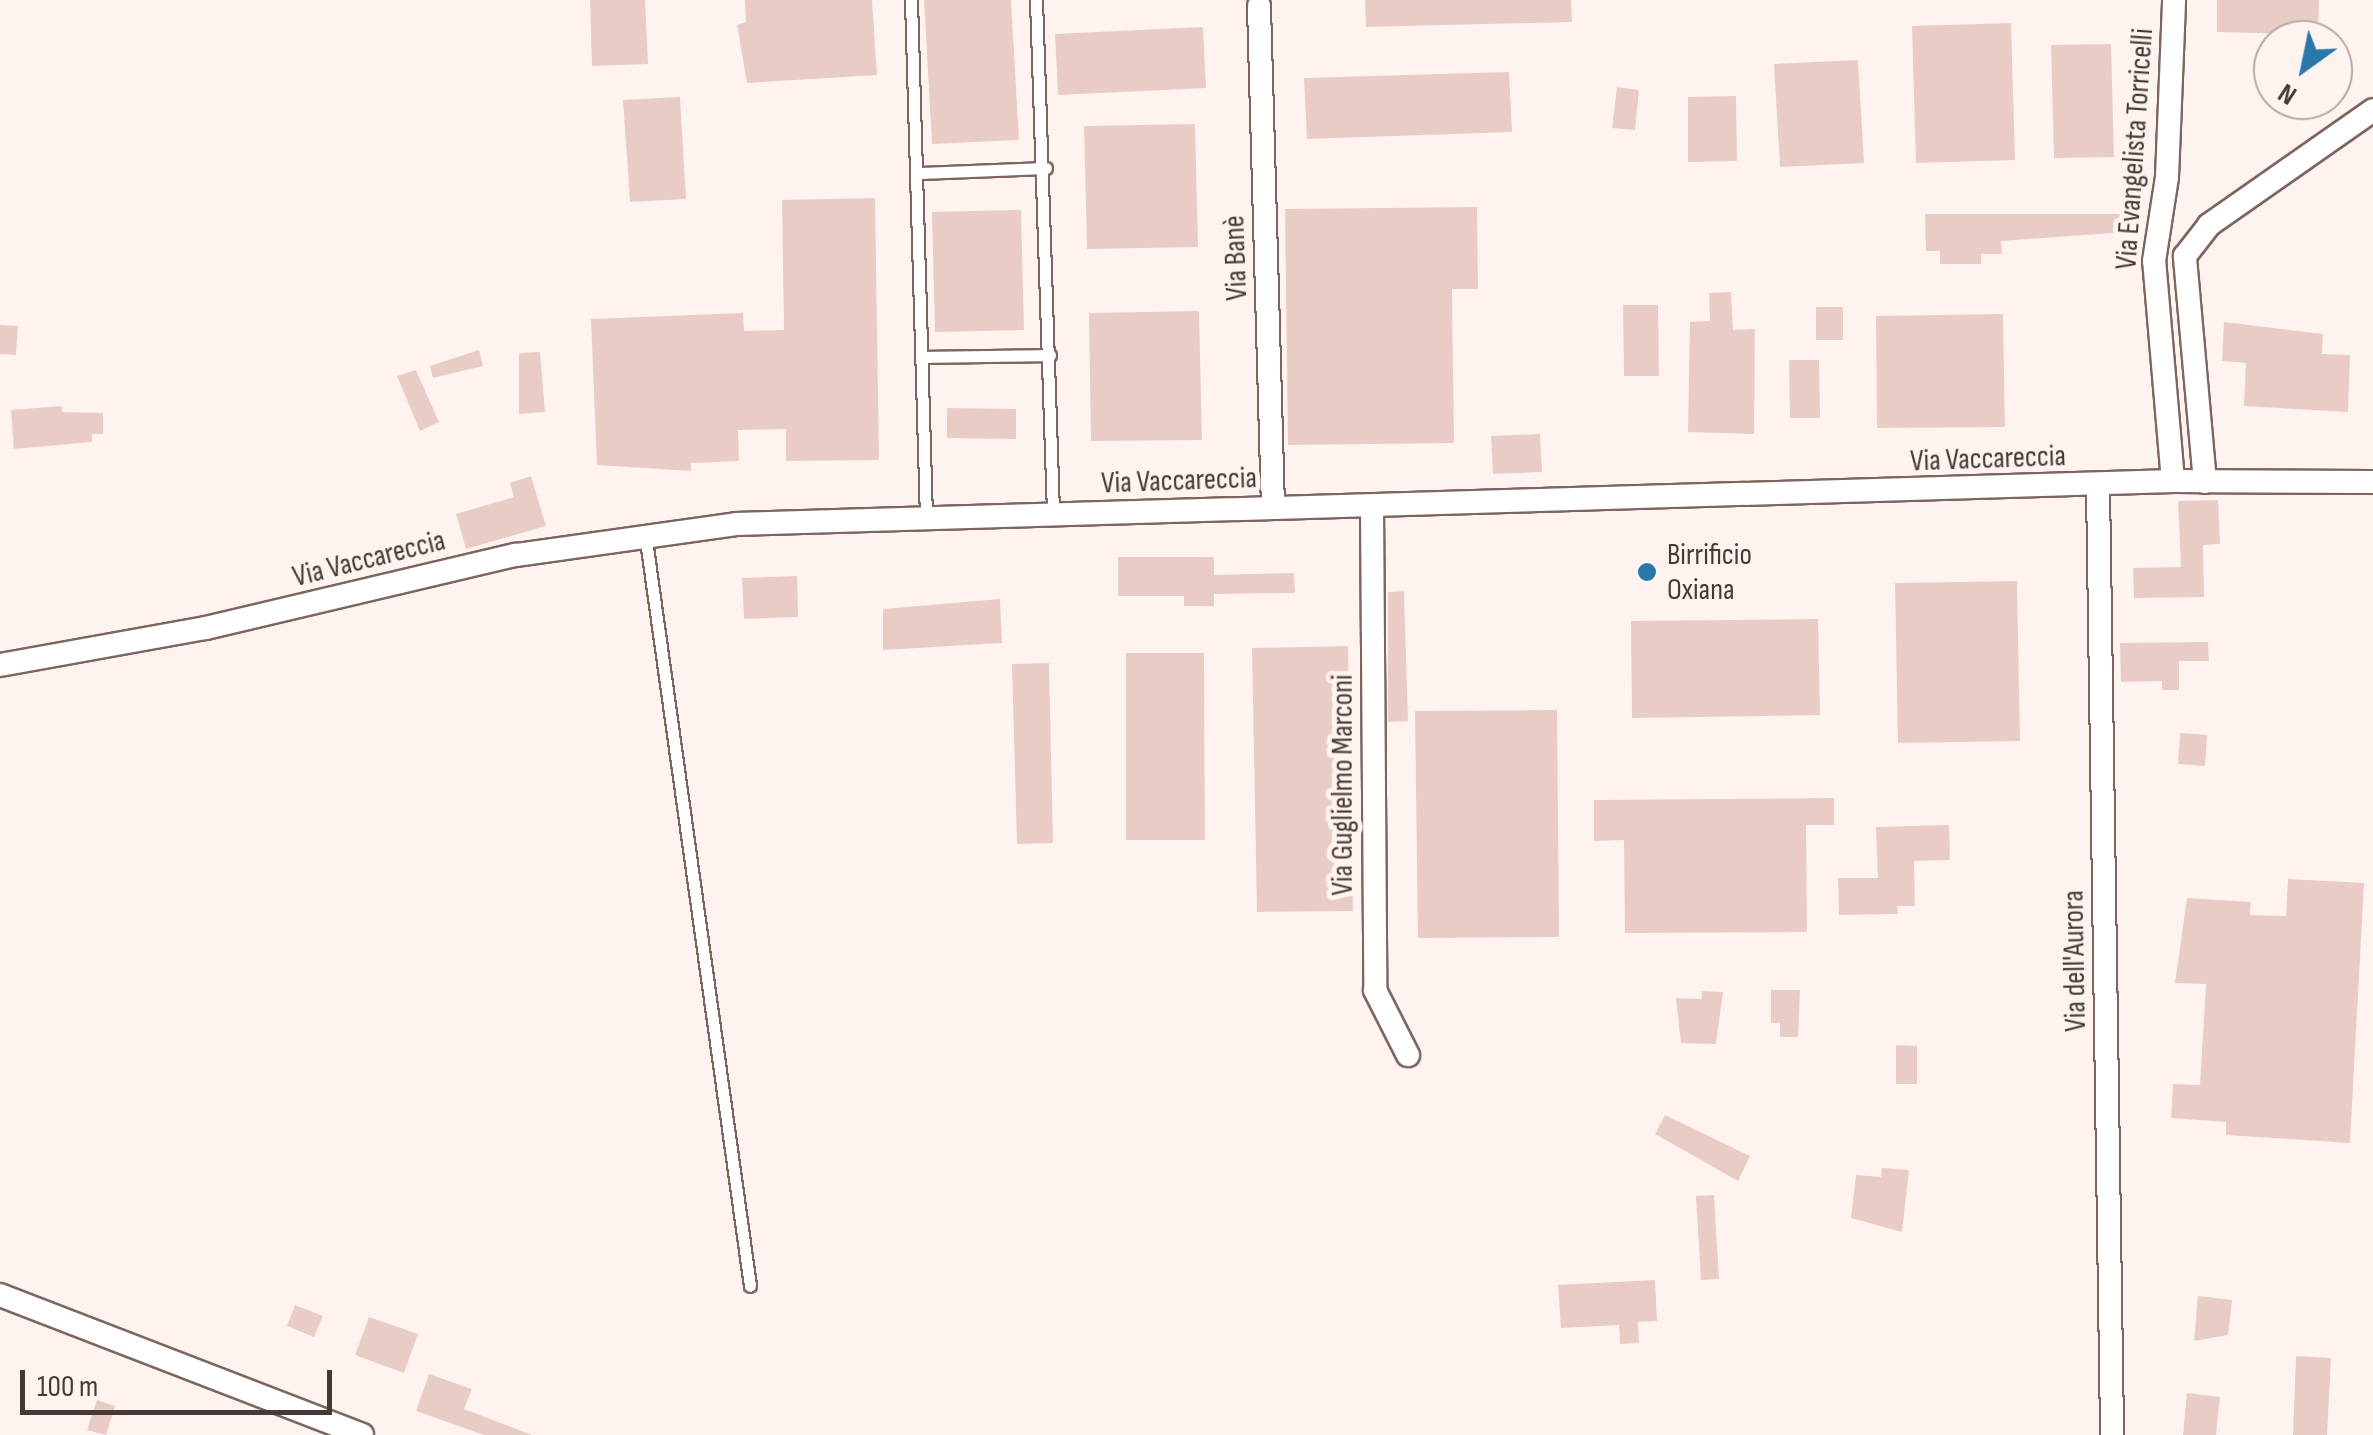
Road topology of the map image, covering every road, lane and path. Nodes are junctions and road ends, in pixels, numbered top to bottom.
1 (911, 0) edge
2 (1036, 0) edge
3 (2174, 0) edge
4 (1266, 3) edge
5 (2373, 110) edge
6 (1046, 168) junction
7 (920, 172) junction
8 (1050, 355) junction
9 (926, 356) junction
10 (2173, 481) junction
11 (2205, 482) junction
12 (2373, 482) edge
13 (2098, 486) junction
14 (1372, 506) junction
15 (1273, 508) junction
16 (1053, 513) junction
17 (926, 518) junction
18 (645, 533) junction
19 (0, 664) edge
20 (1408, 1055) dead end
21 (750, 1286) dead end
22 (0, 1296) edge
23 (362, 1435) edge
24 (2112, 1435) edge

1 - 7 lane
2 - 6 lane
3 - 10 street, Via Evangelista Torricelli
4 - 15 street, Via Banè
5 - 11 street
6 - 7 lane
6 - 8 lane
7 - 9 lane
8 - 9 lane
8 - 16 lane
9 - 17 lane
10 - 11 street, Via Vaccareccia
10 - 13 street, Via Vaccareccia
11 - 12 street, Via Vaccareccia
13 - 14 street, Via Vaccareccia
13 - 24 street, Via dell'Aurora
14 - 15 street, Via Vaccareccia
14 - 20 street, Via Guglielmo Marconi
15 - 16 street, Via Vaccareccia
16 - 17 street, Via Vaccareccia
17 - 18 street, Via Vaccareccia
18 - 19 street, Via Vaccareccia
18 - 21 lane
22 - 23 street

